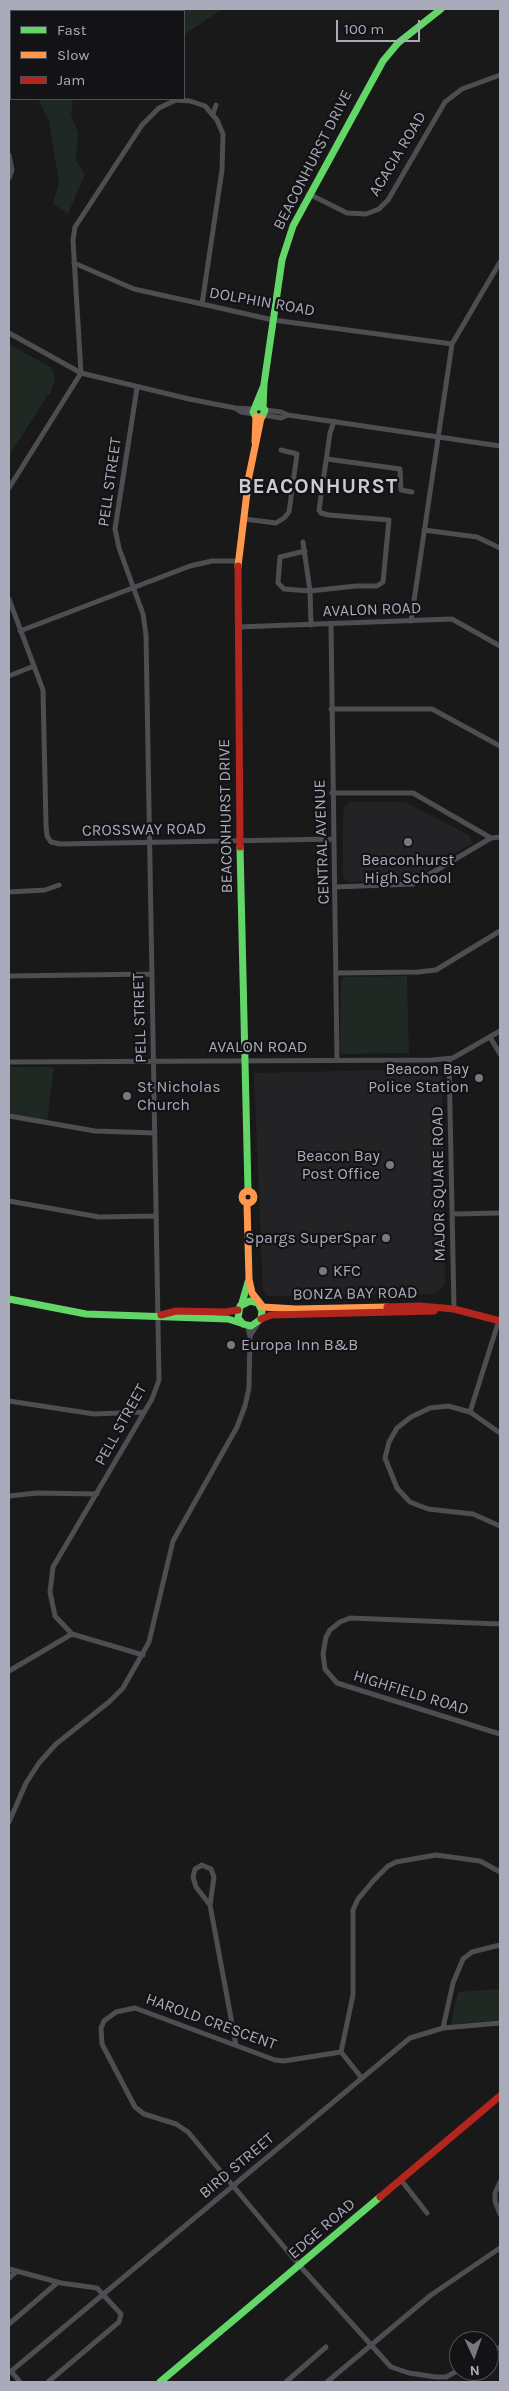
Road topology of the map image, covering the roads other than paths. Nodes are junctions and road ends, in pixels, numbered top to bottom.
1 (441, 9) edge
2 (500, 75) edge
3 (216, 105) dead end
4 (213, 114) junction
5 (9, 155) edge
6 (9, 178) edge
7 (309, 194) junction
8 (500, 262) edge
9 (74, 263) junction
10 (202, 304) junction
11 (273, 320) junction
12 (9, 333) edge
13 (452, 344) junction
14 (81, 373) junction
15 (137, 388) junction
16 (259, 412) junction
17 (334, 422) junction
18 (440, 436) junction
19 (500, 446) edge
20 (281, 450) dead end
21 (326, 459) junction
22 (9, 488) edge
23 (412, 492) dead end
24 (244, 519) junction
25 (424, 530) junction
26 (303, 542) dead end
27 (500, 548) edge
28 (305, 551) junction
29 (238, 561) junction
30 (134, 587) junction
31 (310, 591) junction
32 (9, 599) edge
33 (411, 621) junction
34 (311, 625) junction
35 (331, 625) junction
36 (238, 627) junction
37 (20, 631) junction
38 (500, 646) edge
39 (34, 666) junction
40 (9, 676) edge
41 (331, 709) junction
42 (500, 746) edge
43 (332, 794) junction
44 (491, 838) junction
45 (500, 838) edge
46 (334, 839) junction
47 (240, 841) junction
48 (149, 843) junction
49 (60, 885) dead end
50 (336, 887) junction
51 (9, 892) edge
52 (500, 931) edge
53 (337, 973) junction
54 (151, 974) junction
55 (9, 976) edge
56 (500, 1031) edge
57 (490, 1037) junction
58 (500, 1054) edge
59 (337, 1059) junction
60 (449, 1059) junction
61 (153, 1060) junction
62 (244, 1060) junction
63 (9, 1062) edge
64 (9, 1116) edge
65 (156, 1132) junction
66 (9, 1201) edge
67 (500, 1213) edge
68 (453, 1214) junction
69 (156, 1216) junction
70 (249, 1279) junction
71 (9, 1299) edge
72 (258, 1303) junction
73 (240, 1306) junction
74 (454, 1309) junction
75 (159, 1315) junction
76 (500, 1320) edge
77 (260, 1321) junction
78 (245, 1325) junction
79 (250, 1336) junction
80 (9, 1401) edge
81 (144, 1412) junction
82 (470, 1412) junction
83 (500, 1433) edge
84 (97, 1494) junction
85 (9, 1496) edge
86 (500, 1526) edge
87 (500, 1624) edge
88 (72, 1634) junction
89 (143, 1655) junction
90 (9, 1671) edge
91 (500, 1734) edge
92 (9, 1822) edge
93 (500, 1872) edge
94 (210, 1904) junction
95 (500, 1945) edge
96 (500, 2023) edge
97 (443, 2028) junction
98 (236, 2045) junction
99 (341, 2052) junction
100 (361, 2078) junction
101 (500, 2096) edge
102 (401, 2180) junction
103 (500, 2182) edge
104 (233, 2185) junction
105 (427, 2213) dead end
106 (500, 2214) edge
107 (500, 2248) edge
108 (300, 2266) junction
109 (9, 2269) edge
110 (17, 2271) junction
111 (9, 2278) edge
112 (57, 2282) junction
113 (104, 2294) junction
114 (9, 2324) edge
115 (372, 2344) junction
116 (326, 2347) dead end
117 (10, 2372) edge
118 (449, 2375) edge
119 (20, 2382) edge
120 (48, 2382) edge
121 (160, 2382) edge
122 (287, 2382) edge
123 (326, 2382) edge

1 - 7 street, BEACONHURST DRIVE
2 - 7 street, ACACIA ROAD
3 - 4 street
4 - 9 street
4 - 10 street
5 - 6 street
7 - 11 street, BEACONHURST DRIVE
8 - 13 street
9 - 10 street, DOLPHIN ROAD
9 - 14 street
10 - 11 street, DOLPHIN ROAD
11 - 13 street, DOLPHIN ROAD
11 - 16 street, BEACONHURST DRIVE
12 - 14 street
13 - 18 street
14 - 15 street
14 - 22 street
15 - 16 street
15 - 30 street, PELL STREET
16 - 17 street
16 - 24 street, BEACONHURST DRIVE
17 - 18 street
17 - 21 street
18 - 19 street
18 - 25 street
20 - 24 street
21 - 23 street
21 - 31 street
24 - 29 street, BEACONHURST DRIVE
25 - 27 street
25 - 33 street
26 - 28 street
28 - 31 street
28 - 31 street
29 - 30 street
29 - 36 street, BEACONHURST DRIVE
30 - 37 street
30 - 48 street, PELL STREET
31 - 34 street
32 - 37 street
33 - 35 street, AVALON ROAD
33 - 38 street, AVALON ROAD
34 - 35 street, AVALON ROAD
34 - 36 street, AVALON ROAD
35 - 41 street, CENTRAL AVENUE
36 - 47 street, BEACONHURST DRIVE
37 - 39 street
39 - 40 street
39 - 48 street, CROSSWAY ROAD
41 - 42 street
41 - 43 street, CENTRAL AVENUE
43 - 44 street
43 - 46 street, CENTRAL AVENUE
44 - 45 street
44 - 50 street
46 - 47 street, CROSSWAY ROAD
46 - 50 street, CENTRAL AVENUE
47 - 48 street, CROSSWAY ROAD
47 - 62 street, BEACONHURST DRIVE
48 - 54 street, PELL STREET
49 - 51 street
50 - 53 street, CENTRAL AVENUE
52 - 53 street
53 - 59 street, CENTRAL AVENUE
54 - 55 street
54 - 61 street, PELL STREET
56 - 57 street, AVALON ROAD
57 - 58 street
57 - 60 street, AVALON ROAD
59 - 60 street, AVALON ROAD
59 - 62 street, AVALON ROAD
60 - 68 street, MAJOR SQUARE ROAD
61 - 62 street, AVALON ROAD
61 - 63 street, AVALON ROAD
61 - 65 street, PELL STREET
62 - 70 street, BEACONHURST DRIVE
64 - 65 street
65 - 69 street, PELL STREET
66 - 69 street
67 - 68 street
68 - 74 street, MAJOR SQUARE ROAD
69 - 75 street, PELL STREET
70 - 72 street
70 - 73 street
71 - 75 street
72 - 73 street
72 - 74 street, BONZA BAY ROAD
72 - 77 street
73 - 75 street
73 - 78 street
74 - 76 street, BONZA BAY ROAD
74 - 77 street, BONZA BAY ROAD
75 - 78 street
75 - 81 street, PELL STREET
76 - 82 street
77 - 78 street
77 - 79 street
78 - 79 street
79 - 89 street
80 - 81 street
81 - 84 street, PELL STREET
82 - 83 street
82 - 86 street
84 - 85 street
84 - 88 street, PELL STREET
87 - 91 street, HIGHFIELD ROAD
88 - 89 street
88 - 90 street
89 - 92 street
93 - 99 street
94 - 94 street
94 - 98 street
95 - 97 street
96 - 97 street, BIRD STREET
97 - 100 street, BIRD STREET
98 - 99 street, HAROLD CRESCENT
98 - 104 street, HAROLD CRESCENT
99 - 100 street
100 - 104 street, BIRD STREET
101 - 102 street, EDGE ROAD
102 - 105 street
102 - 108 street, EDGE ROAD
103 - 106 street
104 - 108 street, HAROLD CRESCENT
104 - 113 street, BIRD STREET
107 - 115 street
108 - 115 street, HAROLD CRESCENT
108 - 121 street, EDGE ROAD
109 - 110 street
110 - 111 street
110 - 112 street
112 - 113 street
112 - 114 street
113 - 117 street, BIRD STREET
113 - 120 street
115 - 118 street, HAROLD CRESCENT
115 - 123 street
116 - 122 street
117 - 119 street

